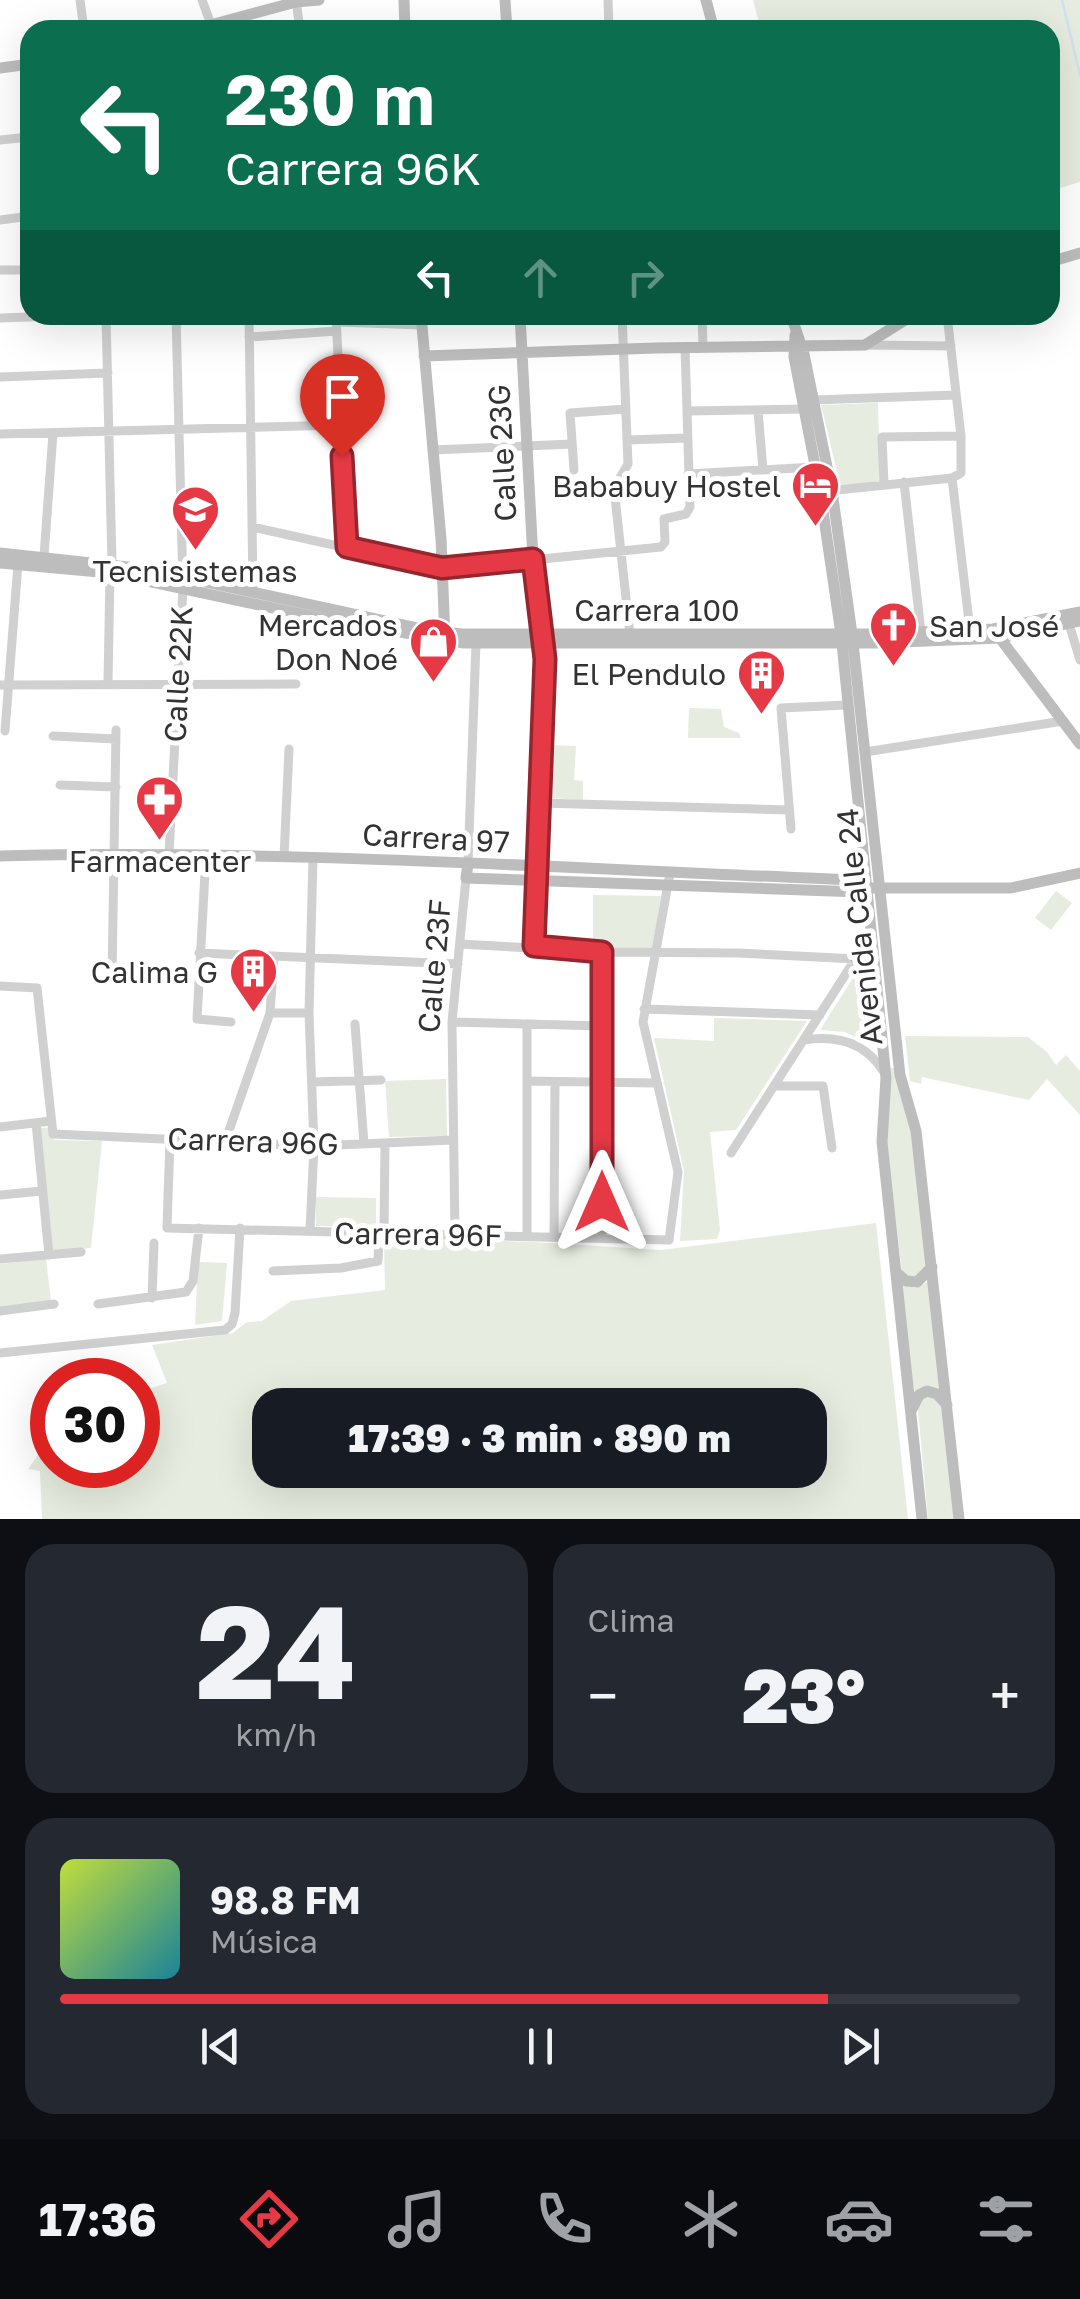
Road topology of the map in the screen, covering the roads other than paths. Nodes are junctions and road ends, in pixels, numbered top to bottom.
1 (320, 0) edge
2 (296, 1) edge
3 (237, 20) edge
4 (106, 325) edge
5 (176, 325) edge
6 (249, 325) edge
7 (324, 325) edge
8 (337, 325) edge
9 (421, 325) edge
10 (521, 325) edge
11 (623, 325) edge
12 (703, 325) edge
13 (794, 325) edge
14 (897, 325) edge
15 (948, 325) edge
16 (249, 337) junction
17 (865, 345) junction
18 (797, 346) junction
19 (950, 346) junction
20 (685, 348) junction
21 (704, 348) junction
22 (624, 349) junction
23 (522, 352) junction
24 (424, 356) junction
25 (108, 373) junction
26 (0, 378) edge
27 (955, 395) junction
28 (808, 405) junction
29 (626, 410) junction
30 (758, 410) junction
31 (686, 412) junction
32 (341, 425) junction
33 (251, 428) junction
34 (177, 430) junction
35 (108, 432) junction
36 (53, 433) junction
37 (0, 434) edge
38 (961, 436) junction
39 (687, 438) junction
40 (627, 440) junction
41 (572, 444) junction
42 (525, 446) junction
43 (432, 450) junction
44 (815, 467) junction
45 (574, 470) dead end
46 (763, 470) junction
47 (688, 474) junction
48 (956, 477) junction
49 (904, 482) junction
50 (884, 484) junction
51 (826, 491) junction
52 (252, 527) junction
53 (347, 547) junction
54 (622, 550) junction
55 (0, 553) edge
56 (44, 556) junction
57 (533, 559) junction
58 (0, 563) edge
59 (18, 564) junction
60 (111, 568) junction
61 (442, 568) junction
62 (183, 582) junction
63 (254, 590) junction
64 (1080, 612) edge
65 (1074, 623) edge
66 (970, 630) junction
67 (921, 632) junction
68 (997, 634) junction
69 (630, 635) junction
70 (445, 638) junction
71 (542, 639) junction
72 (847, 639) junction
73 (476, 643) junction
74 (1080, 660) edge
75 (108, 683) junction
76 (176, 683) junction
77 (296, 684) dead end
78 (5, 685) edge
79 (848, 705) junction
80 (1071, 726) edge
81 (5, 731) dead end
82 (52, 736) dead end
83 (1080, 744) edge
84 (289, 749) dead end
85 (865, 752) junction
86 (60, 785) dead end
87 (116, 787) junction
88 (541, 802) junction
89 (789, 810) junction
90 (791, 828) dead end
91 (115, 853) junction
92 (169, 854) junction
93 (206, 854) junction
94 (0, 856) edge
95 (284, 856) junction
96 (313, 858) junction
97 (468, 864) junction
98 (1080, 873) edge
99 (539, 874) junction
100 (466, 878) junction
101 (669, 879) junction
102 (873, 888) junction
103 (872, 933) junction
104 (460, 944) junction
105 (534, 946) junction
106 (602, 952) junction
107 (655, 952) junction
108 (199, 953) junction
109 (274, 956) junction
110 (310, 957) junction
111 (856, 958) junction
112 (458, 964) junction
113 (875, 968) junction
114 (112, 979) dead end
115 (0, 986) edge
116 (644, 1009) junction
117 (270, 1012) junction
118 (309, 1013) junction
119 (820, 1015) junction
120 (231, 1022) dead end
121 (452, 1022) junction
122 (355, 1024) dead end
123 (527, 1024) junction
124 (602, 1026) junction
125 (804, 1040) junction
126 (886, 1078) junction
127 (380, 1080) dead end
128 (358, 1081) junction
129 (312, 1082) junction
130 (527, 1082) junction
131 (555, 1082) junction
132 (602, 1082) junction
133 (655, 1083) junction
134 (774, 1086) junction
135 (52, 1121) junction
136 (36, 1123) junction
137 (0, 1126) edge
138 (170, 1140) junction
139 (454, 1140) junction
140 (225, 1142) junction
141 (385, 1143) junction
142 (364, 1144) junction
143 (314, 1146) junction
144 (832, 1148) dead end
145 (731, 1153) dead end
146 (42, 1190) junction
147 (0, 1195) edge
148 (199, 1228) junction
149 (240, 1228) junction
150 (310, 1231) junction
151 (382, 1232) junction
152 (455, 1234) junction
153 (527, 1236) junction
154 (554, 1236) junction
155 (602, 1238) junction
156 (154, 1243) dead end
157 (81, 1252) dead end
158 (49, 1255) junction
159 (0, 1259) edge
160 (932, 1267) junction
161 (273, 1271) dead end
162 (896, 1273) junction
163 (152, 1298) junction
164 (54, 1304) dead end
165 (98, 1304) dead end
166 (0, 1310) edge
167 (0, 1354) edge
168 (947, 1406) junction
169 (911, 1412) junction
170 (922, 1519) edge
171 (959, 1519) edge

1 - 2 main road
2 - 3 main road
4 - 25 street
5 - 34 street, Calle 22K
6 - 16 street
7 - 16 street
8 - 32 street
9 - 24 main road
10 - 23 main road, Calle 23G
11 - 22 street
12 - 21 street
13 - 18 main road, Avenida Calle 24
14 - 17 main road
15 - 19 street
16 - 33 street
17 - 18 main road
17 - 19 street
18 - 21 main road
18 - 28 main road, Avenida Calle 24
19 - 27 street
20 - 21 main road
20 - 22 main road
20 - 31 street
22 - 23 main road
22 - 29 street
23 - 24 main road
23 - 42 main road, Calle 23G
24 - 43 main road
25 - 26 street
25 - 35 street
27 - 28 street
27 - 38 street
28 - 30 street
28 - 44 main road, Avenida Calle 24
28 - 51 main road, Avenida Calle 24
29 - 40 street
29 - 41 street
30 - 31 street
30 - 46 street
31 - 39 street
32 - 33 street
32 - 53 street
33 - 34 street
33 - 52 street
34 - 35 street
34 - 62 street, Calle 22K
35 - 36 street
35 - 60 street
36 - 37 street
36 - 56 street
38 - 48 street
38 - 50 street
39 - 40 street
39 - 47 street
40 - 54 street
41 - 42 street
41 - 45 street
42 - 43 street
42 - 57 main road, Calle 23G
43 - 61 main road
44 - 46 street
44 - 51 main road, Avenida Calle 24
46 - 47 street
47 - 54 street
48 - 49 street
48 - 66 street
49 - 50 street
49 - 67 street
50 - 51 street
51 - 72 main road, Avenida Calle 24
52 - 53 street
52 - 63 street
53 - 61 street
54 - 57 street
54 - 69 street
55 - 56 main road, Carrera 100
56 - 60 main road, Carrera 100
57 - 61 street
57 - 71 main road, Calle 23G
58 - 59 main road, Carrera 100
59 - 60 main road, Carrera 100
59 - 78 street
60 - 62 main road, Carrera 100
60 - 75 street
61 - 70 main road
62 - 63 main road, Carrera 100
62 - 70 main road, Carrera 100
62 - 76 street, Calle 22K
63 - 70 main road, Carrera 100
64 - 68 main road, Carrera 100
65 - 68 main road, Carrera 100
65 - 74 street
66 - 67 main road, Carrera 100
66 - 68 main road, Carrera 100
67 - 72 main road, Carrera 100
68 - 72 main road, Carrera 100
68 - 80 main road
69 - 71 main road, Carrera 100
69 - 72 main road, Carrera 100
70 - 71 main road, Carrera 100
70 - 73 main road, Carrera 100
71 - 72 main road, Carrera 100
71 - 73 main road, Carrera 100
71 - 88 main road, Calle 23G
72 - 79 main road, Avenida Calle 24
72 - 85 main road, Avenida Calle 24
73 - 97 street, Calle 23F
75 - 76 street
75 - 78 street
76 - 77 street
76 - 92 street, Calle 22K
78 - 81 street
79 - 89 street
79 - 102 main road, Avenida Calle 24
80 - 83 main road
80 - 85 street
82 - 87 street
84 - 95 street
85 - 102 main road, Avenida Calle 24
86 - 87 street
87 - 91 street
88 - 89 street
88 - 99 main road, Calle 23G
89 - 90 street
91 - 92 main road, Carrera 97
91 - 94 main road, Carrera 97
91 - 114 street
92 - 93 main road, Carrera 97
93 - 95 main road, Carrera 97
93 - 108 street
95 - 96 main road, Carrera 97
96 - 97 main road, Carrera 97
96 - 110 street
97 - 99 main road, Carrera 97
97 - 100 main road, Calle 23F
98 - 102 main road, Carrera 97
99 - 100 main road, Carrera 97
99 - 101 main road, Carrera 97
99 - 105 street, Calle 23G
100 - 104 street, Calle 23F
101 - 102 main road, Carrera 97
101 - 107 street
102 - 103 main road, Avenida Calle 24
102 - 160 main road, Avenida Calle 24
103 - 111 street
103 - 113 main road, Avenida Calle 24
104 - 105 street
104 - 112 street, Calle 23F
105 - 106 street
106 - 107 street
106 - 124 street
107 - 111 street
107 - 116 street
108 - 109 street
108 - 120 street
109 - 110 street
109 - 117 street
110 - 112 street
110 - 118 street
111 - 113 main road
111 - 119 street
112 - 121 street, Calle 23F
113 - 126 main road, Avenida Calle 24
115 - 135 street
116 - 119 street
116 - 133 street
117 - 118 street
117 - 140 street
118 - 129 street
119 - 125 street
121 - 123 street
121 - 139 street, Calle 23F
122 - 128 street
123 - 124 street
123 - 130 street
124 - 132 street
125 - 126 street
125 - 134 street
126 - 162 main road, Avenida Calle 24
127 - 128 street
128 - 129 street
128 - 142 street
129 - 143 street
130 - 131 street
130 - 153 street
131 - 132 street
131 - 154 street
132 - 133 street
132 - 155 street
133 - 155 street, Carrera 96F
134 - 144 street
134 - 145 street
135 - 136 street
135 - 138 street, Carrera 96G
136 - 137 street
136 - 146 street
138 - 140 street, Carrera 96G
138 - 148 street, Carrera 96F
139 - 141 street, Carrera 96G
139 - 152 street, Calle 23F
140 - 143 street, Carrera 96G
141 - 142 street, Carrera 96G
141 - 151 street
142 - 143 street, Carrera 96G
143 - 150 street
146 - 147 street
146 - 158 street
148 - 149 street, Carrera 96F
148 - 163 street
149 - 150 street, Carrera 96F
149 - 167 street
150 - 151 street, Carrera 96F
151 - 152 street, Carrera 96F
151 - 161 street
152 - 153 street, Carrera 96F
153 - 154 street, Carrera 96F
154 - 155 street, Carrera 96F
156 - 163 street
157 - 158 street
158 - 159 street
160 - 162 main road
160 - 168 main road, Avenida Calle 24
162 - 169 main road, Avenida Calle 24
163 - 165 street
164 - 166 street
168 - 169 main road
168 - 171 main road, Avenida Calle 24
169 - 170 main road, Avenida Calle 24

